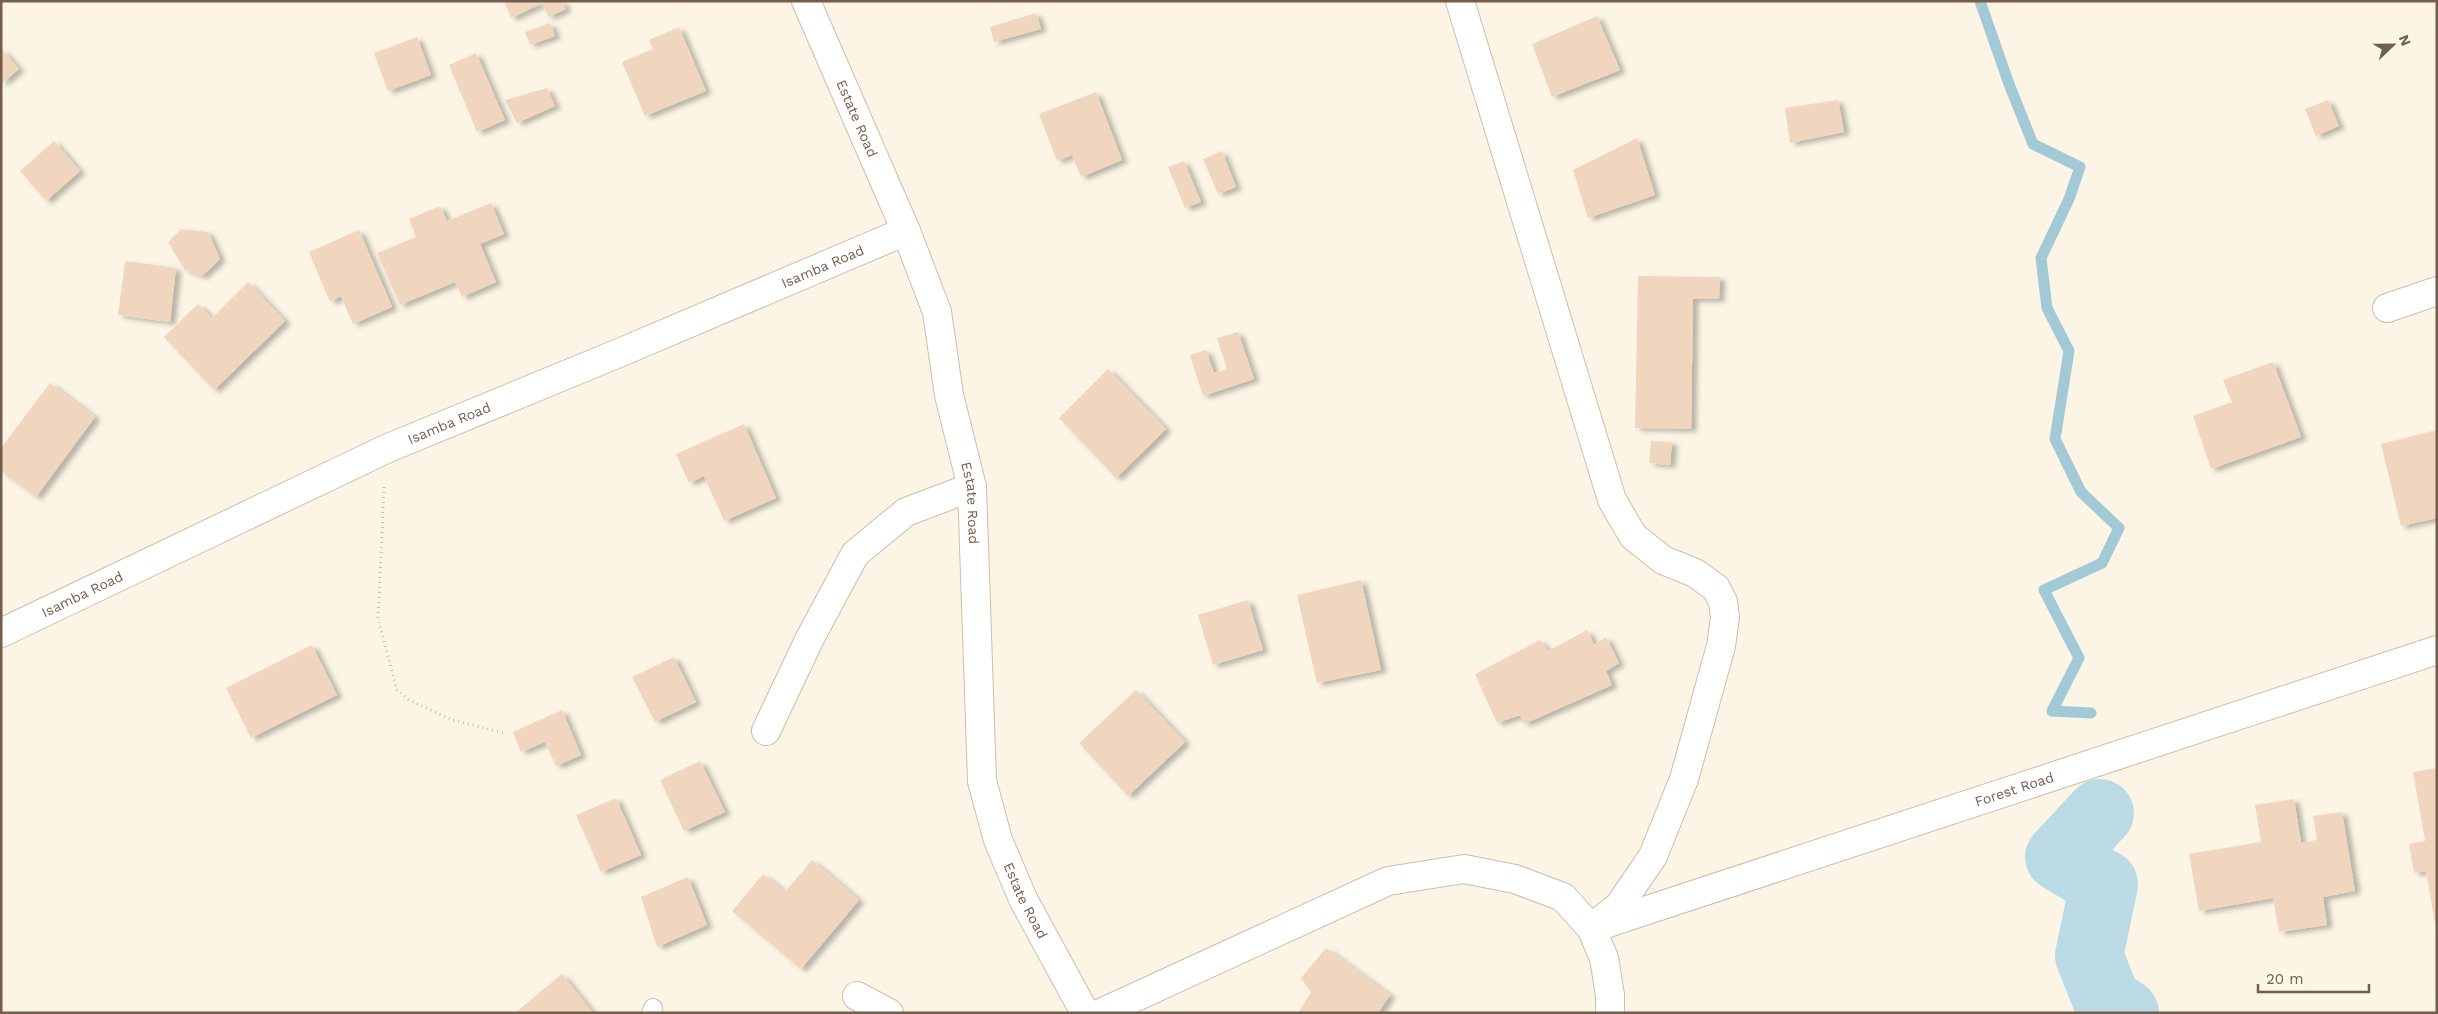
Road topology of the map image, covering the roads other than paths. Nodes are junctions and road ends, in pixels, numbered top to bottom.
1 (806, 1) edge
2 (1460, 1) edge
3 (906, 231) junction
4 (2437, 291) edge
5 (2387, 308) dead end
6 (972, 487) junction
7 (1, 633) edge
8 (2437, 650) edge
9 (766, 731) dead end
10 (1591, 928) junction
11 (857, 996) dead end
12 (889, 1013) edge
13 (1085, 1013) edge
14 (1101, 1013) edge
15 (1610, 1013) edge

1 - 3 street, Estate Road
2 - 10 street
3 - 6 street, Estate Road
3 - 7 street, Isamba Road
4 - 5 street
6 - 9 street
6 - 13 street, Estate Road
8 - 10 street, Forest Road
10 - 14 street
10 - 15 street
11 - 12 street

